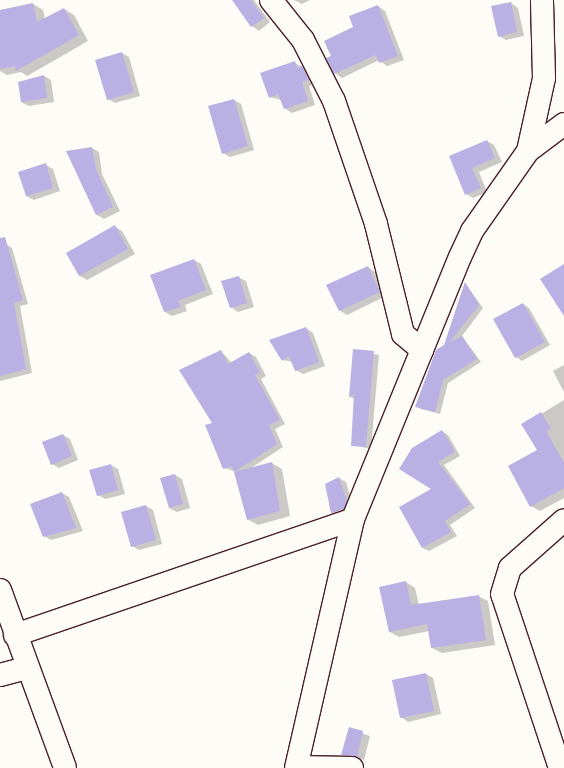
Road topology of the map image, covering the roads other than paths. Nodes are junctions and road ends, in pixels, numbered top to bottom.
1 (271, 0) edge
2 (542, 0) edge
3 (564, 124) edge
4 (528, 151) junction
5 (422, 350) junction
6 (353, 519) junction
7 (564, 520) edge
8 (0, 590) edge
9 (15, 635) junction
10 (26, 668) junction
11 (0, 675) edge
12 (297, 767) edge
13 (65, 768) edge
14 (352, 768) edge
15 (560, 768) edge

1 - 5 street
2 - 4 street
3 - 4 street
4 - 5 street
5 - 6 street
6 - 9 street
6 - 12 street
7 - 15 street
8 - 9 street
9 - 10 street
10 - 11 street
10 - 13 street
12 - 14 street

